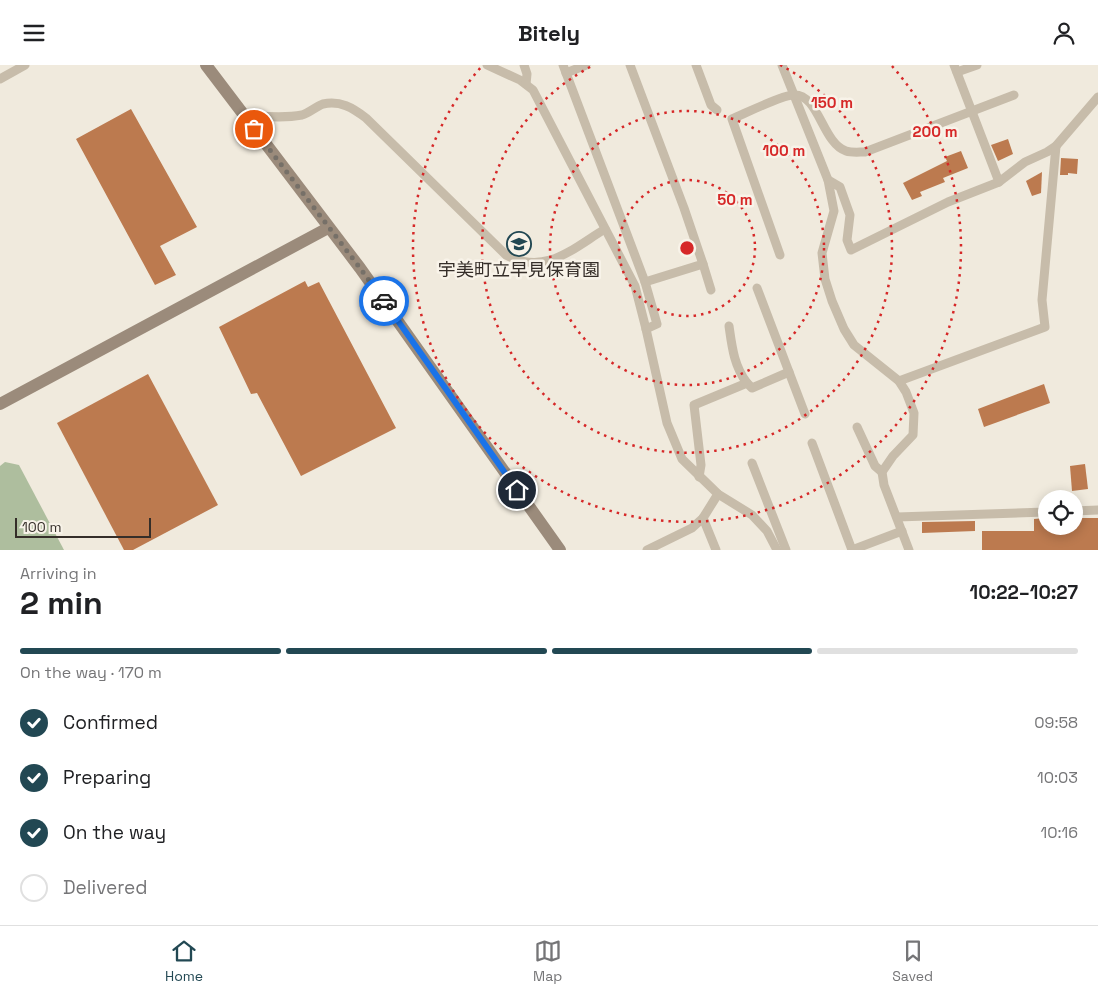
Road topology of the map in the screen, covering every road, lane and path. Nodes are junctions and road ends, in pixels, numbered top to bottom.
1 (25, 65) edge
2 (206, 65) edge
3 (487, 65) edge
4 (524, 65) edge
5 (586, 65) edge
6 (630, 65) edge
7 (696, 65) edge
8 (782, 65) edge
9 (977, 65) edge
10 (565, 69) edge
11 (955, 69) edge
12 (0, 79) edge
13 (526, 83) junction
14 (793, 94) junction
15 (1014, 95) dead end
16 (1098, 97) edge
17 (717, 110) dead end
18 (972, 111) junction
19 (243, 115) junction
20 (1056, 147) junction
21 (828, 180) junction
22 (999, 182) junction
23 (328, 228) junction
24 (605, 229) junction
25 (780, 255) dead end
26 (703, 264) junction
27 (645, 282) junction
28 (757, 288) dead end
29 (711, 290) dead end
30 (729, 326) dead end
31 (646, 329) junction
32 (789, 372) junction
33 (899, 381) junction
34 (747, 383) junction
35 (0, 404) edge
36 (805, 414) dead end
37 (857, 427) dead end
38 (812, 443) dead end
39 (752, 463) dead end
40 (882, 471) junction
41 (699, 477) junction
42 (718, 494) junction
43 (1098, 510) edge
44 (1083, 511) edge
45 (1038, 512) edge
46 (897, 517) junction
47 (703, 518) junction
48 (902, 531) junction
49 (560, 550) edge
50 (648, 550) edge
51 (716, 550) edge
52 (776, 550) edge
53 (786, 550) edge
54 (909, 550) edge

1 - 12 street
2 - 19 street
3 - 13 street
4 - 13 street
5 - 10 street
6 - 26 street
7 - 17 street
8 - 14 street
9 - 11 street
10 - 27 street
11 - 18 street
13 - 24 street
14 - 18 street
14 - 21 street
14 - 25 street
15 - 18 street
16 - 20 street
18 - 22 street
19 - 23 street
19 - 24 street
20 - 22 street
20 - 33 street
21 - 22 street
21 - 33 street
23 - 35 street
23 - 49 street
24 - 31 street
26 - 27 street
26 - 29 street
27 - 31 street
28 - 32 street
30 - 34 street
31 - 41 street
32 - 34 street
32 - 36 street
33 - 40 street
34 - 41 street
37 - 40 street
38 - 48 street
39 - 53 street
40 - 46 street
41 - 42 street
42 - 47 street
42 - 52 street
43 - 44 street
45 - 46 street
46 - 48 street
47 - 50 street
47 - 51 street
48 - 54 street

